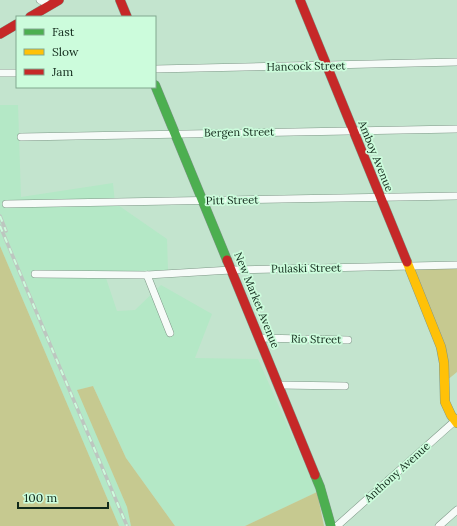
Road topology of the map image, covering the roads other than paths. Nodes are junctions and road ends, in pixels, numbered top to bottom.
1 (40, 0) edge
2 (59, 0) edge
3 (120, 0) edge
4 (300, 0) edge
5 (50, 5) junction
6 (32, 16) edge
7 (127, 16) edge
8 (16, 25) edge
9 (0, 34) edge
10 (457, 62) edge
11 (327, 65) junction
12 (156, 69) edge
13 (0, 73) edge
14 (16, 73) edge
15 (156, 87) edge
16 (457, 129) edge
17 (353, 130) junction
18 (175, 134) junction
19 (21, 137) dead end
20 (457, 196) edge
21 (381, 198) junction
22 (203, 201) junction
23 (6, 204) dead end
24 (457, 265) edge
25 (408, 266) junction
26 (231, 270) junction
27 (35, 274) dead end
28 (147, 275) junction
29 (170, 334) dead end
30 (259, 338) junction
31 (348, 340) dead end
32 (279, 385) junction
33 (345, 386) dead end
34 (456, 421) edge
35 (457, 510) edge
36 (331, 526) edge
37 (337, 526) edge
38 (439, 526) edge

1 - 5 street
2 - 5 main road
3 - 7 main road
4 - 11 main road, Amboy Avenue
5 - 6 main road
8 - 9 main road
10 - 11 street, Hancock Street
11 - 12 street, Hancock Street
11 - 17 main road, Amboy Avenue
13 - 14 street
15 - 18 main road, New Market Avenue
16 - 17 street, Bergen Street
17 - 18 street, Bergen Street
17 - 21 main road, Amboy Avenue
18 - 19 street, Bergen Street
18 - 22 main road, New Market Avenue
20 - 21 street, Pitt Street
21 - 22 street, Pitt Street
21 - 25 main road, Amboy Avenue
22 - 23 street, Pitt Street
22 - 26 main road, New Market Avenue
24 - 25 street, Pulaski Street
25 - 26 street, Pulaski Street
25 - 34 main road, Amboy Avenue
26 - 28 street, Pulaski Street
26 - 30 main road, New Market Avenue
27 - 28 street, Pulaski Street
28 - 29 street
30 - 31 street, Rio Street
30 - 32 main road, New Market Avenue
32 - 33 street
32 - 36 main road, New Market Avenue
34 - 37 street, Anthony Avenue
35 - 38 street

